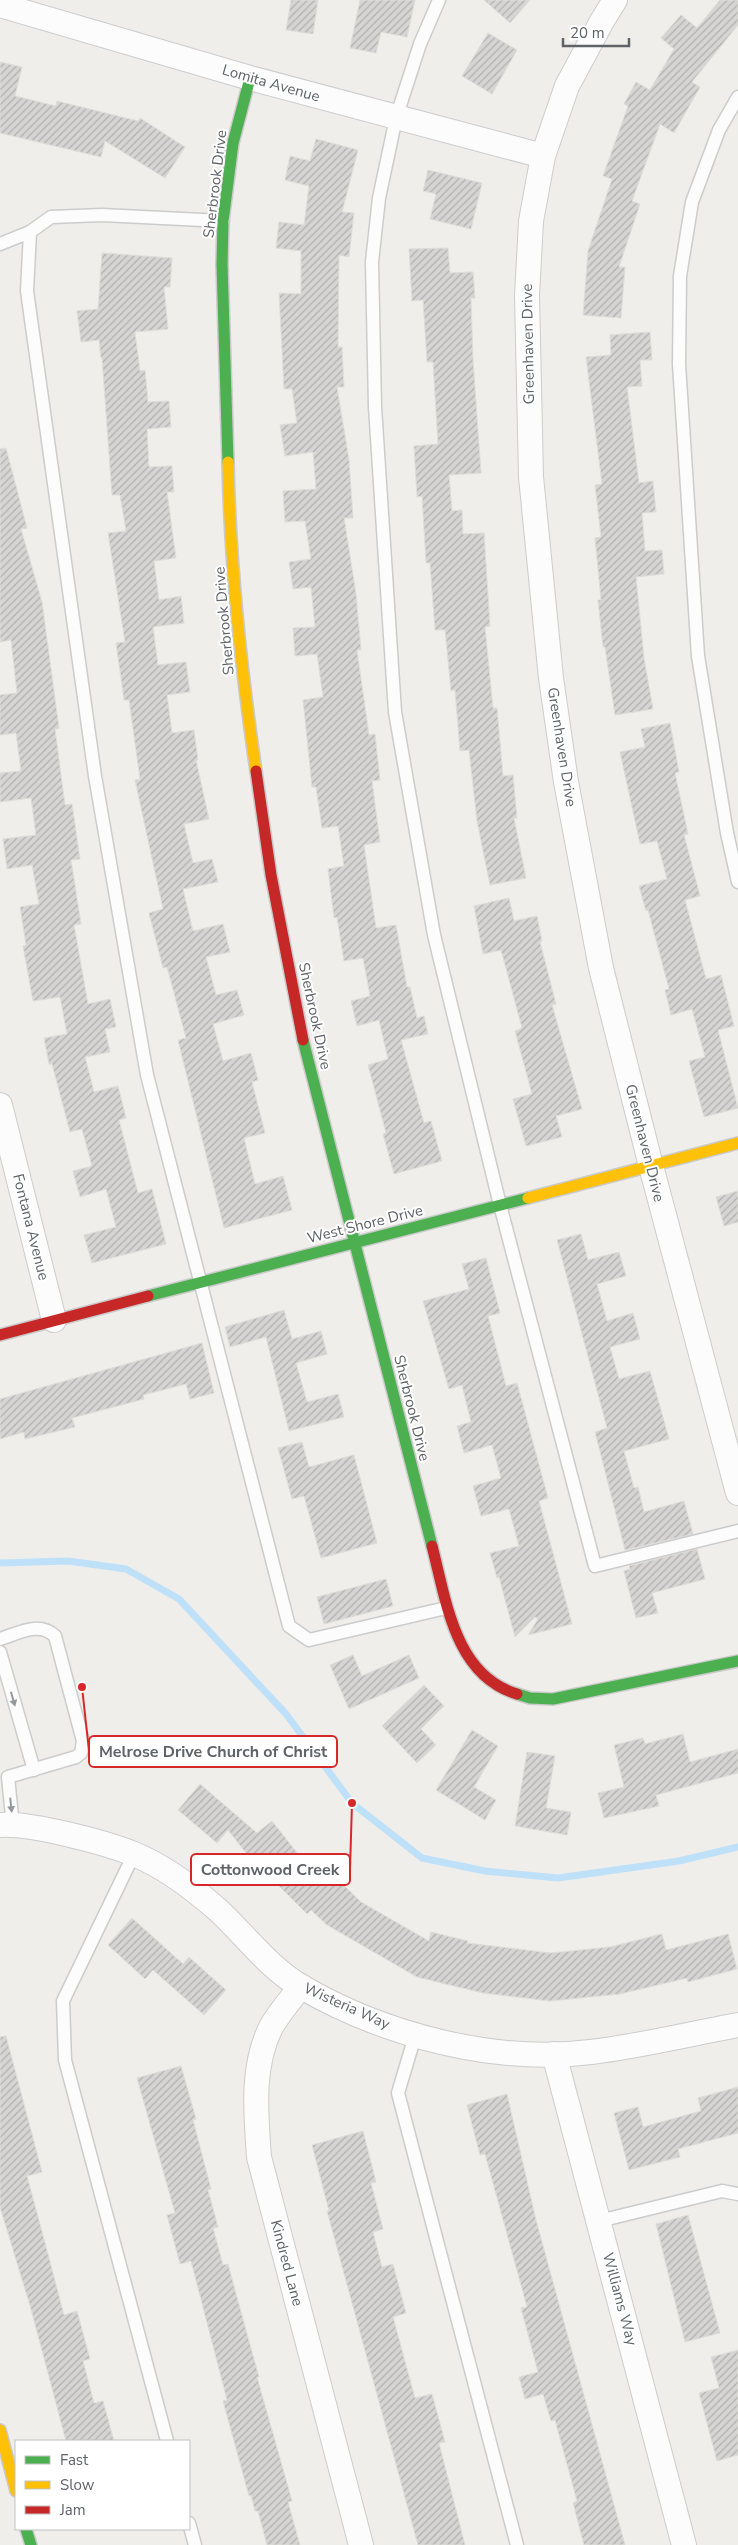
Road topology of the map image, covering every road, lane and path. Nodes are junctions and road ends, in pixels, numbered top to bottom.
1 (439, 0) edge
2 (616, 0) edge
3 (0, 5) edge
4 (250, 78) junction
5 (738, 97) edge
6 (396, 118) junction
7 (543, 156) junction
8 (223, 221) junction
9 (30, 232) junction
10 (0, 244) edge
11 (738, 882) edge
12 (0, 1105) edge
13 (738, 1143) edge
14 (651, 1166) junction
15 (500, 1205) junction
16 (354, 1243) junction
17 (201, 1282) junction
18 (54, 1320) junction
19 (0, 1335) edge
20 (738, 1493) edge
21 (738, 1531) edge
22 (446, 1608) junction
23 (0, 1639) edge
24 (0, 1652) edge
25 (738, 1661) edge
26 (34, 1770) junction
27 (7, 1826) edge
28 (134, 1854) junction
29 (301, 1986) junction
30 (738, 2025) edge
31 (415, 2036) junction
32 (554, 2054) junction
33 (738, 2194) edge
34 (599, 2221) junction
35 (0, 2430) edge
36 (167, 2440) edge
37 (15, 2487) edge
38 (190, 2527) edge
39 (26, 2530) edge
40 (30, 2545) edge
41 (195, 2545) edge
42 (361, 2545) edge
43 (517, 2545) edge
44 (684, 2545) edge

1 - 6 lane
2 - 7 street, Greenhaven Drive
3 - 4 street, Lomita Avenue
4 - 6 street, Lomita Avenue
4 - 8 street, Sherbrook Drive
5 - 11 lane
6 - 7 street, Lomita Avenue
6 - 15 lane
7 - 14 street, Greenhaven Drive
8 - 9 lane
8 - 16 street, Sherbrook Drive
9 - 10 lane
9 - 17 lane
12 - 18 street, Fontana Avenue
13 - 14 street, West Shore Drive
14 - 15 street, West Shore Drive
14 - 20 street, Greenhaven Drive
15 - 16 street, West Shore Drive
15 - 21 lane
16 - 17 street, West Shore Drive
16 - 22 street, Sherbrook Drive
17 - 18 street, West Shore Drive
17 - 22 lane
18 - 19 street, West Shore Drive
22 - 25 street, Sherbrook Drive
23 - 26 lane
24 -> 26 lane
26 -> 27 lane
27 - 28 street, Wisteria Way
28 - 29 street, Wisteria Way
28 - 36 lane
29 - 31 street, Wisteria Way
29 - 42 street, Kindred Lane
30 - 32 street, Wisteria Way
31 - 32 street, Wisteria Way
31 - 43 lane
32 - 34 street, Williams Way
33 - 34 lane
34 - 44 street, Williams Way
35 - 37 street
38 - 41 lane
39 - 40 street

